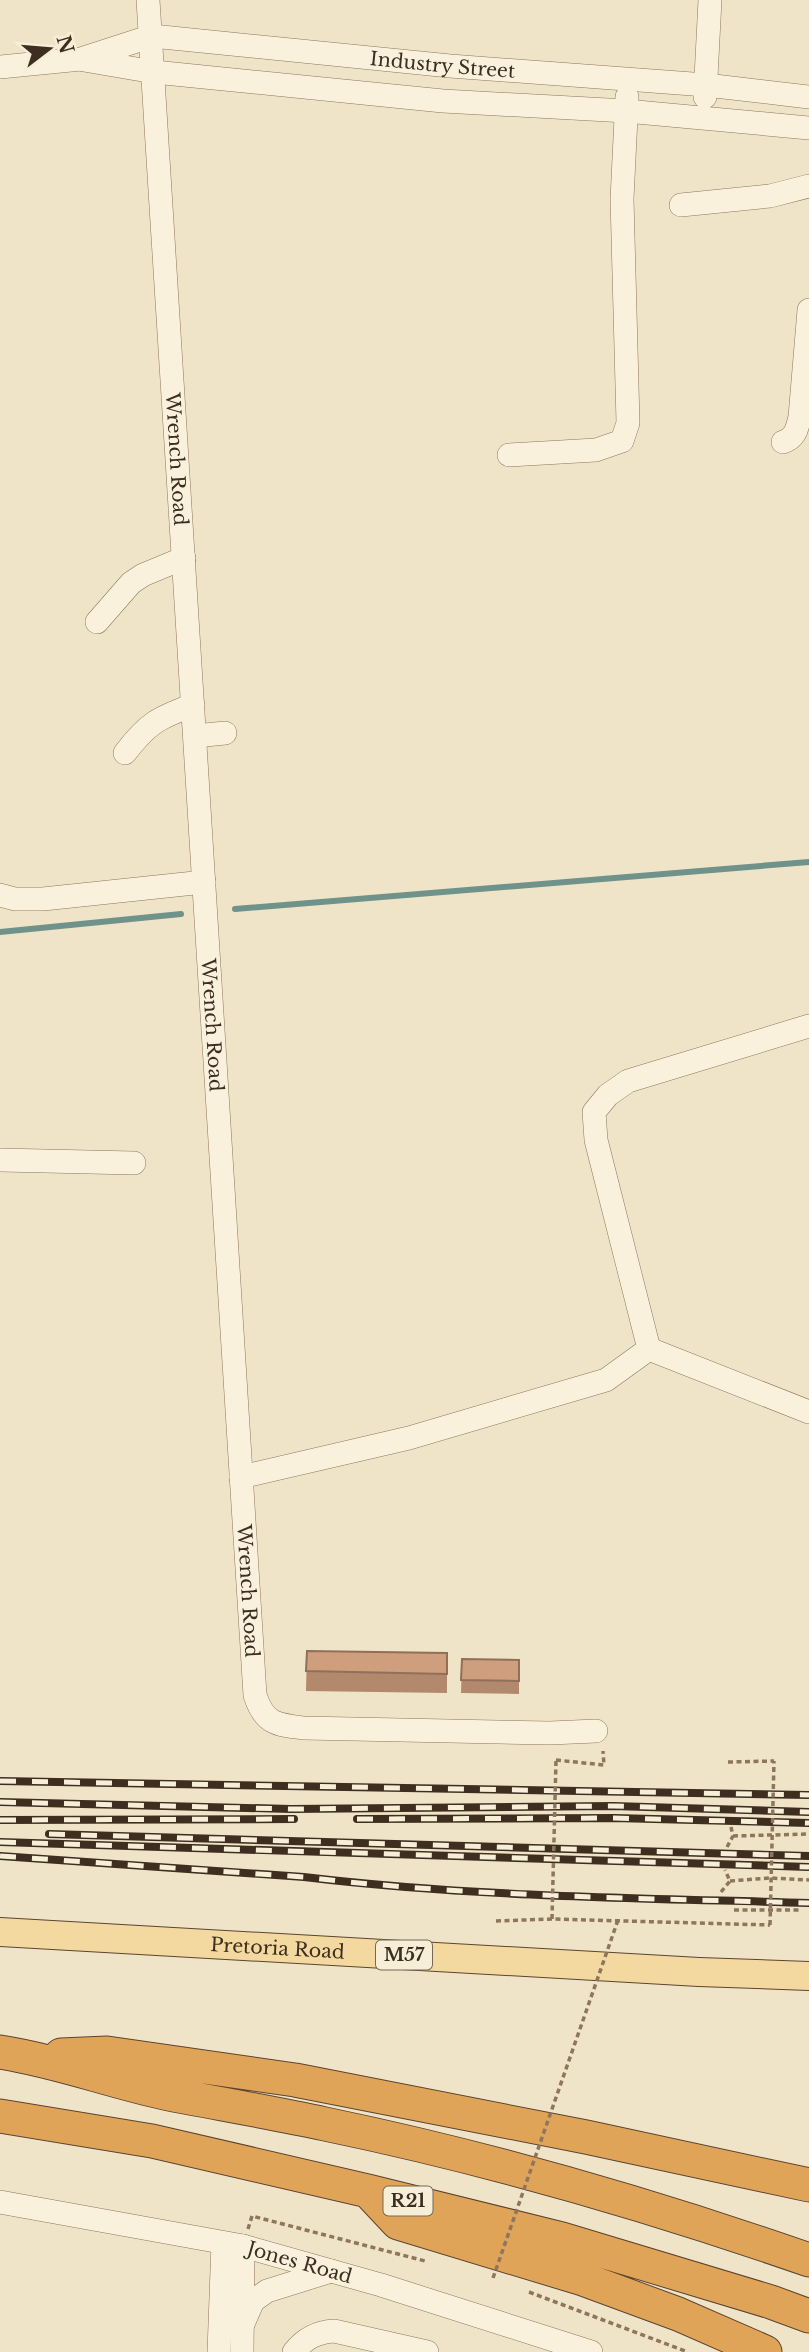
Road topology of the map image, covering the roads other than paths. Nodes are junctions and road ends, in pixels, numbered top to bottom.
1 (148, 0) edge
2 (710, 0) edge
3 (152, 36) junction
4 (80, 59) junction
5 (0, 67) edge
6 (154, 72) junction
7 (627, 79) junction
8 (706, 85) junction
9 (809, 97) edge
10 (626, 111) junction
11 (703, 118) junction
12 (809, 128) edge
13 (809, 186) edge
14 (681, 205) dead end
15 (809, 310) edge
16 (783, 442) dead end
17 (509, 456) dead end
18 (184, 558) junction
19 (97, 622) dead end
20 (193, 705) junction
21 (225, 733) dead end
22 (195, 736) junction
23 (125, 754) dead end
24 (204, 882) junction
25 (0, 895) edge
26 (809, 1026) edge
27 (0, 1160) edge
28 (134, 1163) dead end
29 (649, 1349) junction
30 (809, 1412) edge
31 (241, 1477) junction
32 (596, 1731) dead end
33 (0, 1932) edge
34 (809, 1976) edge
35 (15, 2055) edge
36 (0, 2116) edge
37 (809, 2185) edge
38 (368, 2191) junction
39 (0, 2202) edge
40 (233, 2244) junction
41 (809, 2260) edge
42 (331, 2271) junction
43 (809, 2316) edge
44 (243, 2324) junction
45 (219, 2352) edge
46 (242, 2352) edge
47 (294, 2352) edge
48 (427, 2352) edge
49 (592, 2352) edge
50 (765, 2352) edge

1 - 3 street, Wrench Road
2 - 8 street
3 - 4 street, Industry Street
3 - 6 street, Wrench Road
3 - 7 street, Industry Street
4 - 5 street, Industry Street
4 - 6 street, Industry Street
6 - 10 street, Industry Street
6 - 18 street, Wrench Road
7 - 8 street, Industry Street
7 - 10 street
8 - 9 street, Industry Street
8 - 11 street
10 - 11 street, Industry Street
10 - 17 street
11 - 12 street, Industry Street
13 - 14 street
15 - 16 street
18 - 19 street
18 - 20 street, Wrench Road
20 - 22 street, Wrench Road
20 - 23 street
21 - 22 street
22 - 24 street, Wrench Road
24 - 25 street
24 - 31 street, Wrench Road
26 - 29 street
27 - 28 street
29 - 30 street
29 - 31 street
31 - 32 street, Wrench Road
33 - 34 main road, Pretoria Road / M57
35 - 37 highway
35 - 41 highway
36 - 38 highway, R21
38 - 43 highway, R21
38 - 50 highway
39 - 40 street, Jones Road
40 - 42 street, Jones Road
40 - 44 street
40 - 45 street
42 - 44 street
42 - 49 street, Jones Road
44 - 46 street
47 - 48 street

